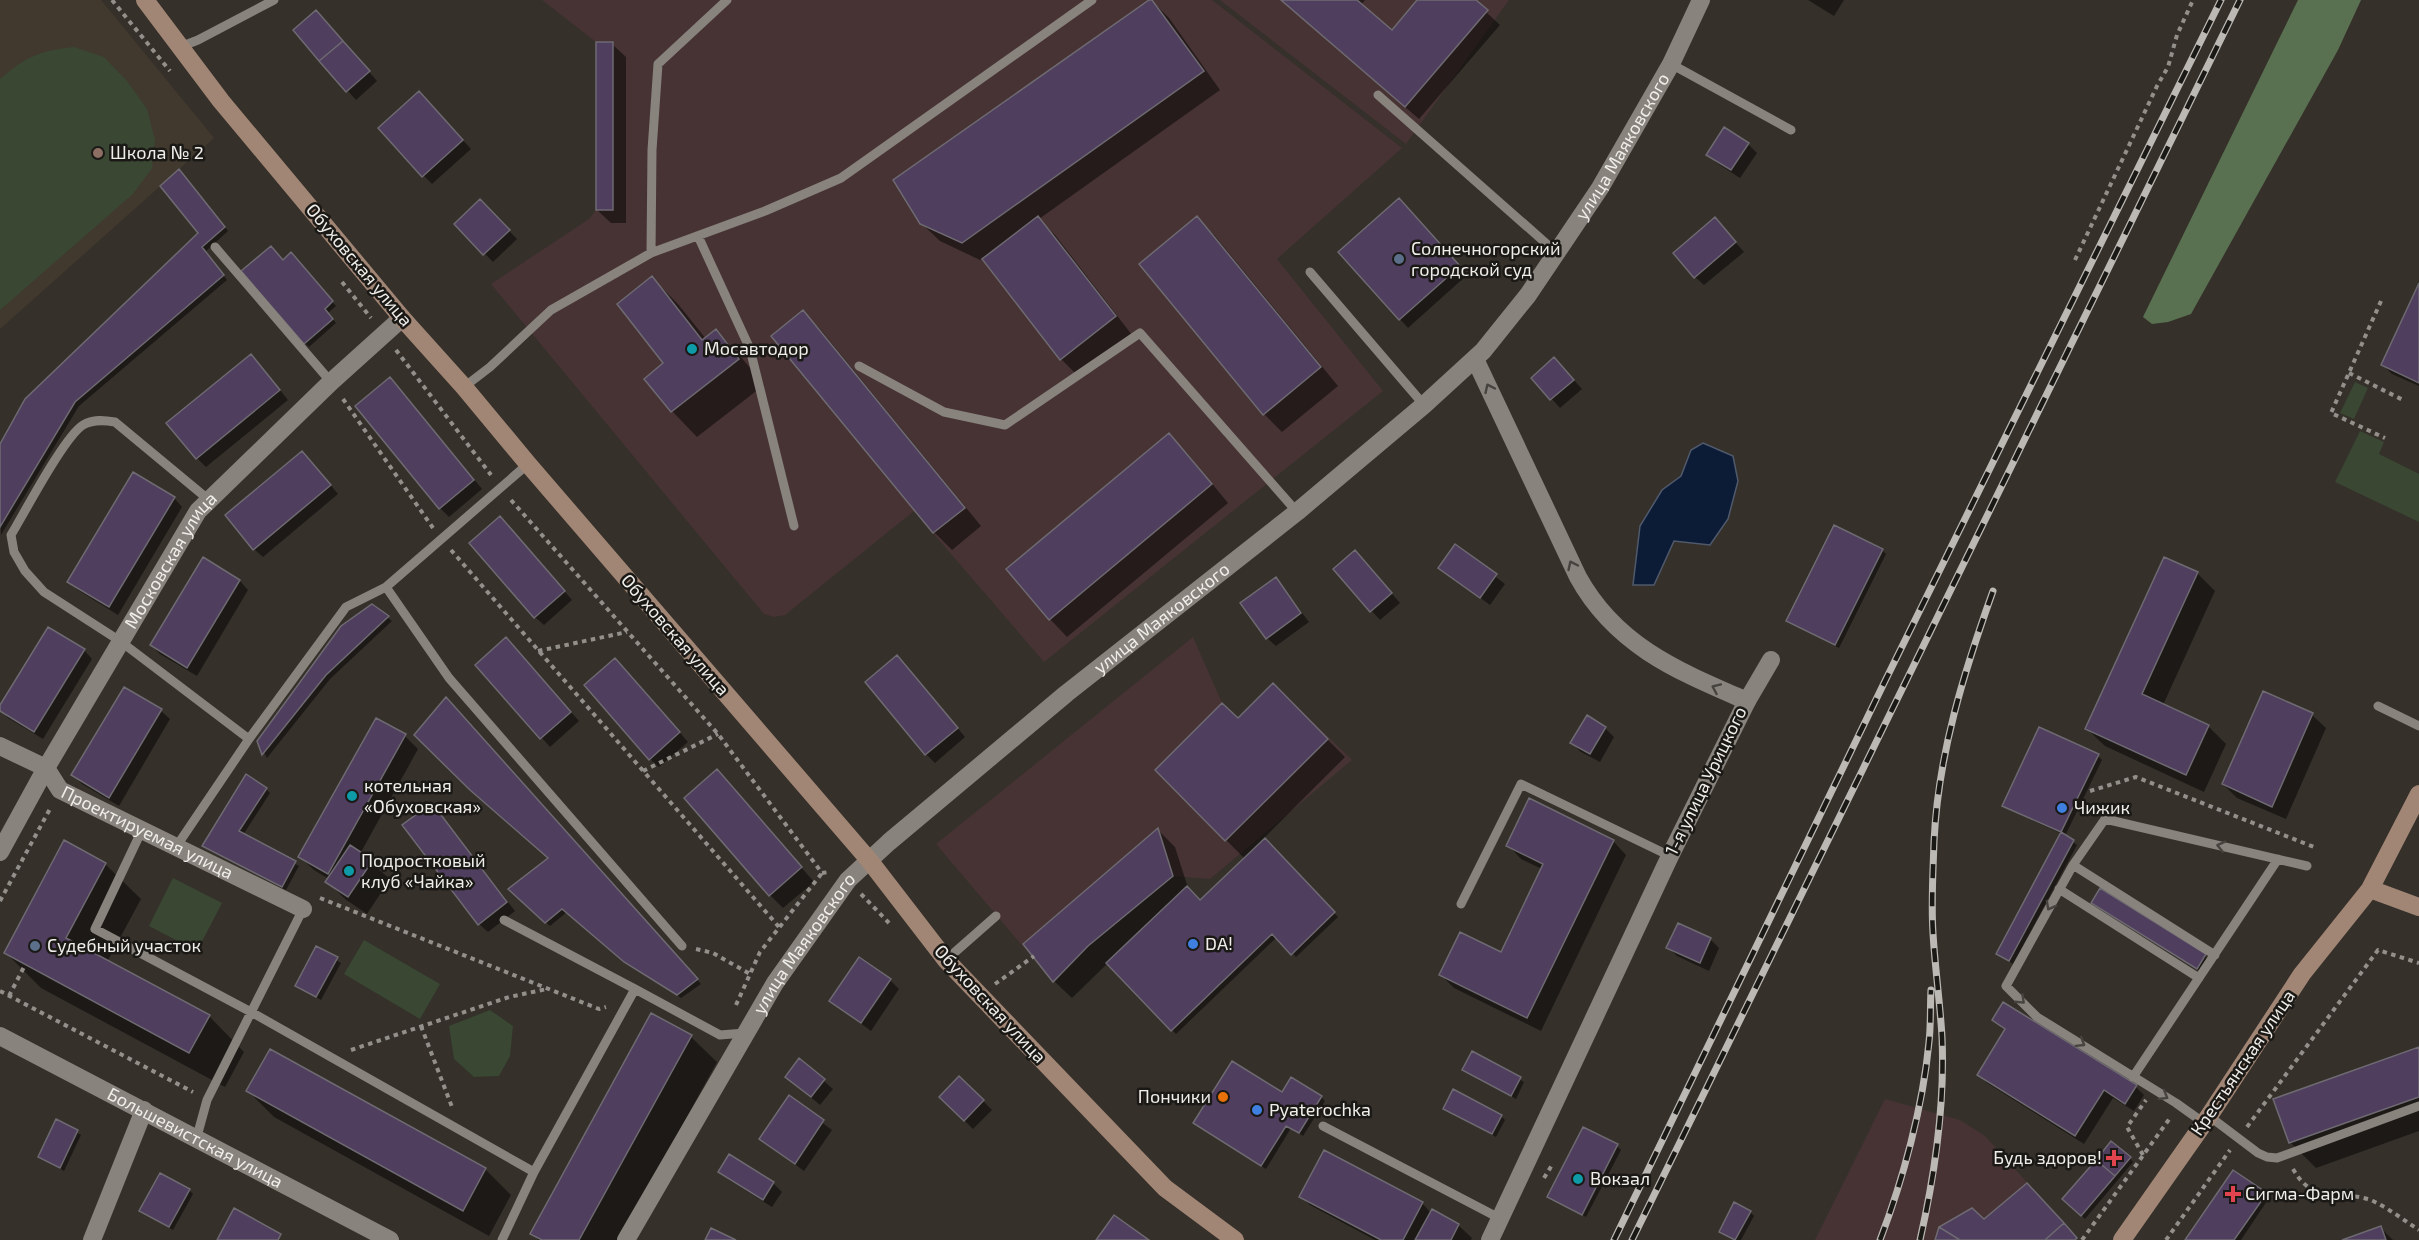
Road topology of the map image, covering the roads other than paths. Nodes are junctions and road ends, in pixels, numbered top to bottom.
1 (145, 0) edge
2 (274, 0) edge
3 (727, 0) edge
4 (1092, 0) edge
5 (1701, 0) edge
6 (180, 47) junction
7 (1671, 64) junction
8 (1378, 95) dead end
9 (1791, 130) dead end
10 (698, 236) junction
11 (215, 247) dead end
12 (651, 253) junction
13 (1557, 253) junction
14 (1310, 272) dead end
15 (402, 318) junction
16 (1475, 359) junction
17 (859, 366) dead end
18 (331, 382) junction
19 (464, 387) junction
20 (1424, 405) junction
21 (528, 464) junction
22 (209, 500) junction
23 (1297, 512) junction
24 (794, 526) dead end
25 (386, 587) junction
26 (120, 641) junction
27 (1771, 660) dead end
28 (1747, 701) junction
29 (2378, 706) dead end
30 (2419, 726) edge
31 (249, 739) junction
32 (0, 746) edge
33 (46, 768) junction
34 (2419, 794) edge
35 (142, 830) junction
36 (176, 847) junction
37 (0, 852) edge
38 (1670, 856) junction
39 (2278, 859) junction
40 (869, 860) junction
41 (2073, 865) junction
42 (2307, 866) dead end
43 (2059, 889) junction
44 (2370, 889) junction
45 (1461, 904) dead end
46 (301, 907) joint
47 (2419, 907) edge
48 (996, 916) dead end
49 (504, 920) dead end
50 (682, 945) road end
51 (2215, 955) junction
52 (946, 960) junction
53 (2199, 978) junction
54 (633, 993) junction
55 (251, 1012) junction
56 (746, 1033) junction
57 (0, 1036) edge
58 (2133, 1077) junction
59 (2419, 1106) edge
60 (144, 1110) junction
61 (2206, 1120) junction
62 (1323, 1126) dead end
63 (196, 1140) junction
64 (534, 1173) junction
65 (1501, 1219) junction
66 (92, 1240) edge
67 (390, 1240) edge
68 (502, 1240) edge
69 (626, 1240) edge
70 (1235, 1240) edge
71 (1490, 1240) edge
72 (2122, 1240) edge

1 - 6 street, Обуховская улица
2 - 6 lane
3 - 12 lane
4 - 10 lane
5 - 7 street, улица Маяковского
6 - 15 street, Обуховская улица
7 - 9 lane
7 - 13 street, улица Маяковского
8 - 13 lane
10 - 12 lane
10 - 24 lane
11 - 18 lane
12 - 19 lane
13 - 16 street, улица Маяковского
14 - 20 lane
15 - 18 street, Московская улица
15 - 19 street, Обуховская улица
16 - 20 street, улица Маяковского
28 -> 16 street, 1-я улица Урицкого
17 - 23 lane
18 - 22 street, Московская улица
19 - 21 street, Обуховская улица
20 - 23 street, улица Маяковского
21 - 25 lane
21 - 40 street, Обуховская улица
22 - 26 street, Московская улица
22 - 26 lane
23 - 40 street, улица Маяковского
25 - 31 lane
25 - 50 lane
26 - 31 lane
26 - 33 street, Московская улица
27 - 28 street
28 - 38 street, 1-я улица Урицкого
29 - 30 lane
31 - 36 lane
32 - 33 street, Проектируемая улица
33 - 35 street, Проектируемая улица
33 - 37 street, Московская улица
34 - 44 street, Крестьянская улица
35 - 36 street, Проектируемая улица
35 - 55 lane
36 - 46 street, Проектируемая улица
38 - 45 lane
38 - 65 street, 1-я улица Урицкого
39 -> 41 lane
39 - 42 lane
39 - 51 lane
40 - 52 street, Обуховская улица
40 - 56 street, улица Маяковского
41 - 43 lane
41 - 51 lane
43 - 53 lane
43 -> 58 lane
44 - 47 street
44 - 61 street, Крестьянская улица
46 - 55 lane
48 - 52 lane
49 - 54 lane
51 - 53 lane
52 - 70 street, Обуховская улица
53 - 58 lane
54 - 56 lane
54 - 64 lane
55 - 63 lane
55 - 64 lane
56 - 69 street, улица Маяковского
57 - 60 street, Большевистская улица
58 -> 61 lane
59 - 61 lane
60 - 63 street, Большевистская улица
60 - 66 street
61 - 72 street, Крестьянская улица
62 - 65 lane
63 - 67 street, Большевистская улица
64 - 68 lane
65 - 71 street, 1-я улица Урицкого

